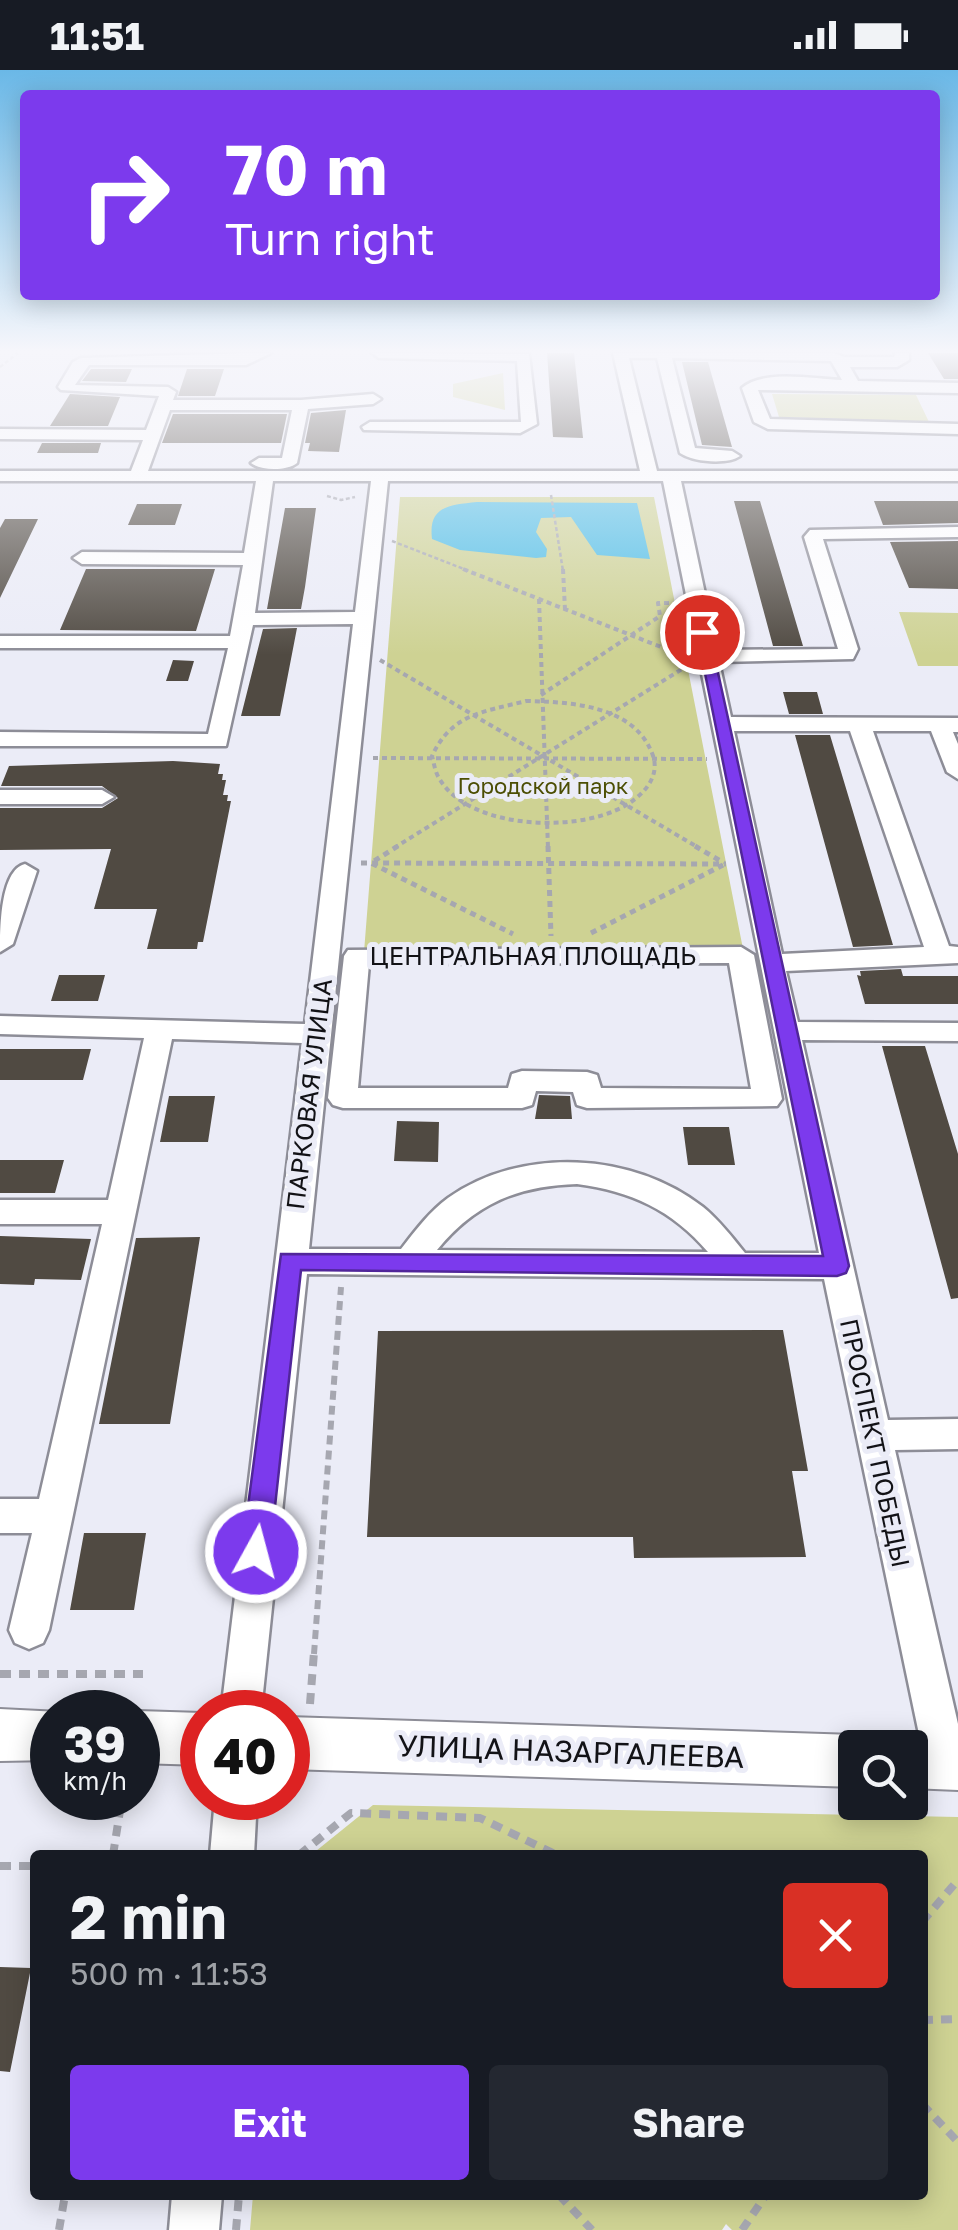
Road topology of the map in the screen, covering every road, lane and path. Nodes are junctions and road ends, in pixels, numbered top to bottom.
1 (146, 454) edge
2 (290, 454) edge
3 (661, 454) edge
4 (688, 454) edge
5 (760, 456) dead end
6 (141, 469) junction
7 (370, 472) junction
8 (0, 476) edge
9 (265, 476) junction
10 (958, 476) edge
11 (660, 477) junction
12 (552, 497) dead end
13 (958, 532) edge
14 (391, 540) dead end
15 (82, 558) dead end
16 (255, 558) junction
17 (539, 600) dead end
18 (682, 603) dead end
19 (565, 610) junction
20 (364, 618) junction
21 (244, 619) junction
22 (631, 635) junction
23 (0, 642) edge
24 (239, 642) junction
25 (697, 659) junction
26 (379, 660) dead end
27 (542, 698) junction
28 (470, 715) junction
29 (612, 715) junction
30 (720, 724) junction
31 (859, 724) junction
32 (949, 725) edge
33 (0, 739) edge
34 (348, 758) junction
35 (432, 758) junction
36 (543, 758) junction
37 (655, 758) junction
38 (712, 758) dead end
39 (958, 772) edge
40 (0, 797) edge
41 (102, 797) dead end
42 (466, 805) junction
43 (626, 806) junction
44 (547, 824) junction
45 (371, 863) junction
46 (548, 864) junction
47 (729, 864) junction
48 (25, 871) dead end
49 (587, 935) dead end
50 (519, 936) dead end
51 (0, 944) edge
52 (552, 953) dead end
53 (948, 954) edge
54 (770, 963) junction
55 (0, 1025) edge
56 (160, 1031) junction
57 (786, 1031) junction
58 (958, 1032) edge
59 (316, 1034) junction
60 (766, 1099) joint
61 (0, 1212) edge
62 (121, 1212) junction
63 (290, 1260) junction
64 (410, 1262) junction
65 (736, 1265) junction
66 (837, 1266) junction
67 (958, 1434) edge
68 (874, 1435) junction
69 (0, 1516) edge
70 (52, 1516) junction
71 (29, 1630) dead end
72 (0, 1674) edge
73 (143, 1674) dead end
74 (242, 1690) edge
75 (0, 1735) edge
76 (30, 1736) edge
77 (310, 1744) edge
78 (838, 1759) edge
79 (938, 1763) edge
80 (118, 1820) edge
81 (234, 1820) edge
82 (113, 1850) edge
83 (232, 1850) edge
84 (305, 1850) edge
85 (547, 1850) edge
86 (0, 1866) edge
87 (30, 1866) edge
88 (958, 1880) edge
89 (928, 1915) edge
90 (958, 2019) edge
91 (928, 2020) edge
92 (928, 2110) edge
93 (958, 2142) edge
94 (64, 2200) edge
95 (197, 2200) edge
96 (239, 2200) edge
97 (564, 2200) edge
98 (763, 2200) edge
99 (59, 2230) edge
100 (194, 2230) edge
101 (236, 2230) edge
102 (592, 2230) edge
103 (742, 2230) edge

1 - 6 street
2 - 6 street
3 - 11 street, ПРОСПЕКТ ПОБЕДЫ
4 - 5 street
6 - 8 street
6 - 9 street
7 - 9 street
7 - 11 street
7 - 20 street, ПАРКОВАЯ УЛИЦА
9 - 16 street
10 - 11 street
11 - 25 street, ПРОСПЕКТ ПОБЕДЫ
12 - 19 path
13 - 25 street
14 - 19 path
15 - 16 street
16 - 21 street
17 - 27 path
18 - 22 path
19 - 22 path
20 - 21 street
20 - 34 street, ПАРКОВАЯ УЛИЦА
21 - 24 street
22 - 25 path
22 - 27 path
23 - 24 street
24 - 33 street
25 - 29 path
25 - 30 street, ПРОСПЕКТ ПОБЕДЫ
26 - 28 path
27 - 28 path
27 - 29 path
27 - 36 path
28 - 35 path
28 - 36 path
29 - 36 path
29 - 37 path
30 - 31 street
30 - 54 street, ПРОСПЕКТ ПОБЕДЫ
31 - 32 street
31 - 53 street
32 - 39 street
34 - 35 path
34 - 59 street, ПАРКОВАЯ УЛИЦА
35 - 36 path
35 - 42 path
36 - 37 path
36 - 42 path
36 - 43 path
36 - 44 path
37 - 38 path
37 - 43 path
40 - 41 street
42 - 44 path
42 - 45 path
43 - 44 path
43 - 47 path
44 - 46 path
45 - 46 path
45 - 50 path
46 - 47 path
46 - 52 path
47 - 49 path
48 - 51 street
53 - 54 street
54 - 57 street, ПРОСПЕКТ ПОБЕДЫ
55 - 56 street
56 - 59 street
56 - 62 street
57 - 58 street
57 - 66 street, ПРОСПЕКТ ПОБЕДЫ
59 - 63 street, ПАРКОВАЯ УЛИЦА
60 - 60 street, ЦЕНТРАЛЬНАЯ ПЛОЩАДЬ
61 - 62 street
62 - 70 street
63 - 64 street
63 - 74 street, ПАРКОВАЯ УЛИЦА
64 - 65 street
64 - 65 street
65 - 66 street
66 - 68 street, ПРОСПЕКТ ПОБЕДЫ
67 - 68 street
68 - 79 street, ПРОСПЕКТ ПОБЕДЫ
69 - 70 street
70 - 71 street
72 - 73 path
75 - 76 main road
77 - 78 main road, УЛИЦА НАЗАРГАЛЕЕВА
80 - 82 path
81 - 83 street
84 - 85 path
86 - 87 path
88 - 89 path
90 - 91 path
92 - 93 path
94 - 99 path
95 - 100 street
96 - 101 path
97 - 102 path
98 - 103 path

